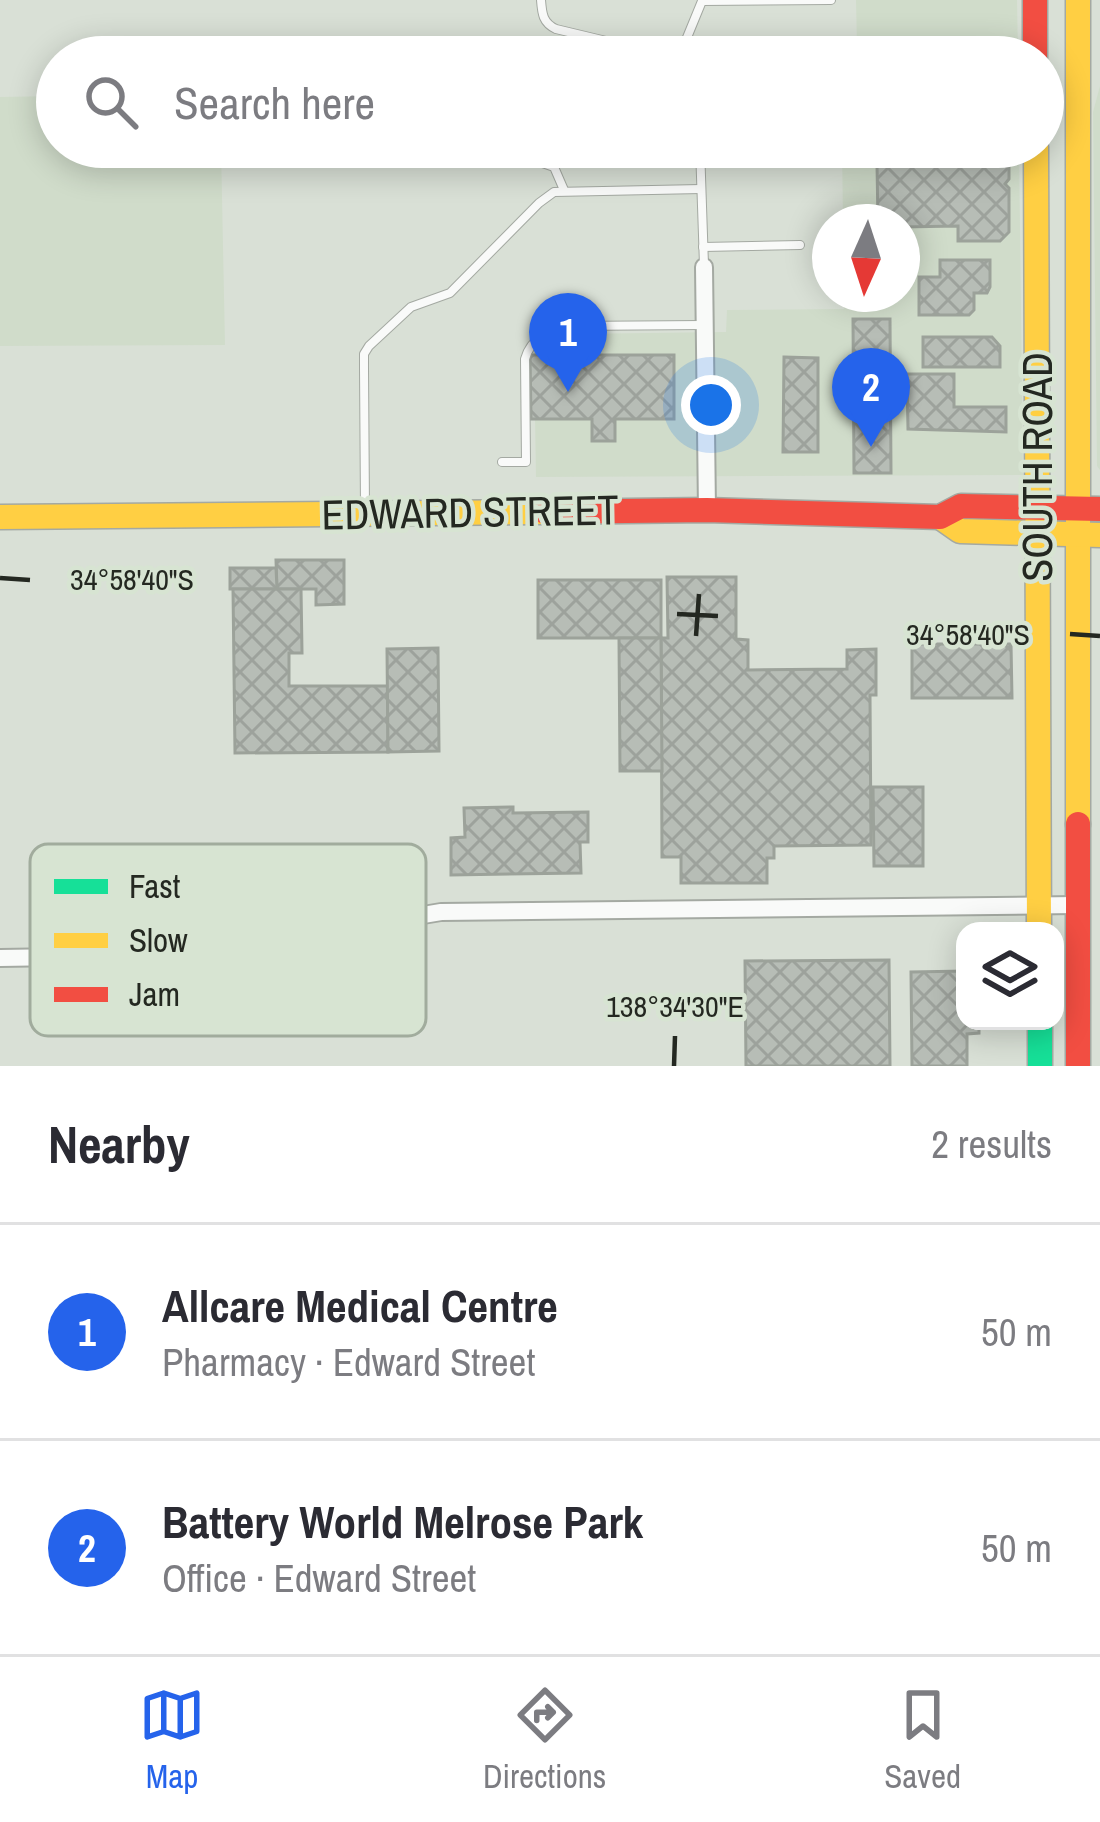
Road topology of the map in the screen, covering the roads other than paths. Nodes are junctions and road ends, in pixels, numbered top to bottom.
1 (541, 0) edge
2 (831, 0) edge
3 (1035, 0) edge
4 (1078, 0) edge
5 (586, 36) edge
6 (686, 36) edge
7 (1035, 36) edge
8 (1100, 42) edge
9 (1078, 70) junction
10 (554, 168) edge
11 (700, 168) edge
12 (1036, 168) edge
13 (701, 189) junction
14 (565, 190) junction
15 (800, 245) dead end
16 (703, 248) junction
17 (704, 267) joint
18 (705, 325) junction
19 (502, 462) dead end
20 (1037, 508) junction
21 (1089, 509) edge
22 (707, 510) junction
23 (365, 513) junction
24 (0, 517) edge
25 (940, 517) junction
26 (1037, 534) junction
27 (1089, 536) edge
28 (1100, 571) edge
29 (1077, 597) junction
30 (1076, 905) junction
31 (426, 915) edge
32 (1039, 918) edge
33 (0, 958) edge
34 (30, 958) edge
35 (1040, 1030) edge
36 (1040, 1066) edge
37 (1078, 1066) edge

1 - 5 lane
2 - 6 lane
3 - 7 main road
4 - 9 main road, SOUTH ROAD
8 - 9 main road
9 - 21 main road, SOUTH ROAD
10 - 14 lane
11 - 13 lane
12 - 20 main road, SOUTH ROAD
13 - 14 lane
13 - 16 lane
14 - 23 lane
15 - 16 lane
16 - 17 lane
17 - 18 street
18 - 19 lane
18 - 22 street
20 - 21 main road, EDWARD STREET
20 - 25 main road, EDWARD STREET
20 - 26 main road, SOUTH ROAD
21 - 27 main road, SOUTH ROAD
22 - 23 main road, EDWARD STREET
22 - 25 main road, EDWARD STREET
23 - 24 main road, EDWARD STREET
25 - 26 main road, EDWARD STREET
26 - 27 main road, EDWARD STREET
26 - 32 main road, SOUTH ROAD
27 - 29 main road, SOUTH ROAD
28 - 29 main road
29 - 30 main road, SOUTH ROAD
30 - 32 street
30 - 37 main road, SOUTH ROAD
31 - 32 street
33 - 34 street
35 - 36 main road

